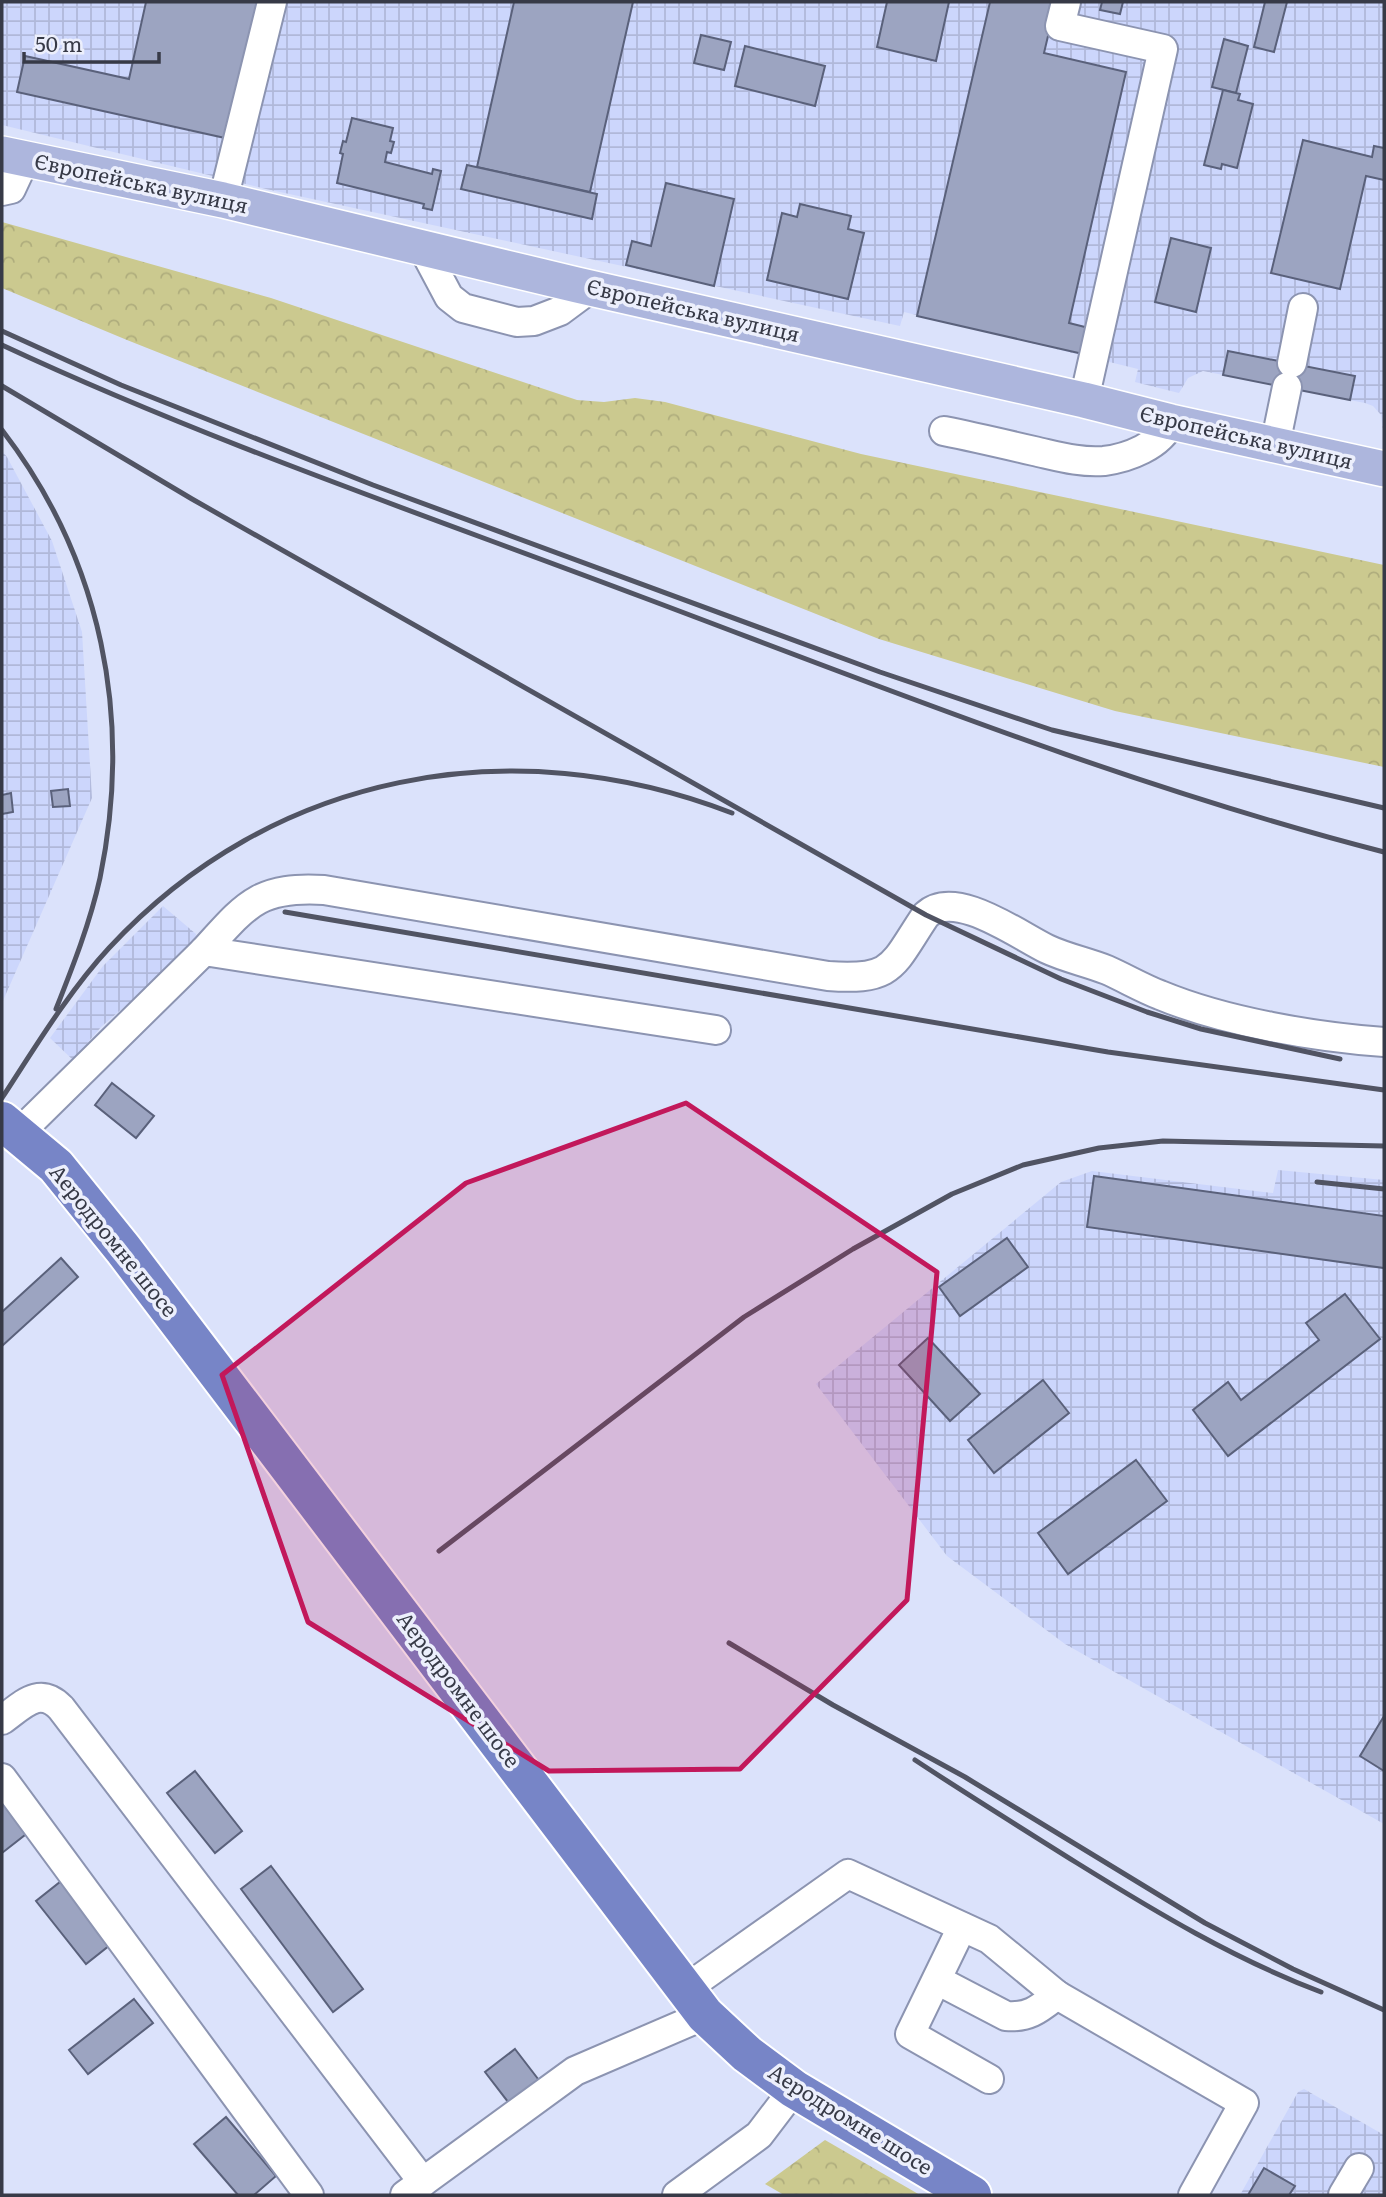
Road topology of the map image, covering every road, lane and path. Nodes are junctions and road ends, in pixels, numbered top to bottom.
1 (272, 2) edge
2 (1066, 2) edge
3 (13, 156) edge
4 (2, 191) edge
5 (223, 200) junction
6 (424, 250) junction
7 (591, 288) junction
8 (1303, 308) dead end
9 (1084, 400) junction
10 (1171, 422) junction
11 (944, 431) dead end
12 (1275, 445) junction
13 (1384, 469) edge
14 (204, 951) junction
15 (716, 1030) dead end
16 (1384, 1042) edge
17 (10, 1127) edge
18 (2, 1720) edge
19 (2, 1778) edge
20 (962, 1927) junction
21 (937, 1980) junction
22 (1057, 1995) junction
23 (694, 2002) junction
24 (989, 2079) dead end
25 (794, 2090) junction
26 (1359, 2168) dead end
27 (414, 2188) edge
28 (309, 2195) edge
29 (677, 2195) edge
30 (972, 2195) edge
31 (1193, 2195) edge
32 (1343, 2195) edge

1 - 5 street
2 - 9 street
3 - 4 street
3 - 5 main road, Європейська вулиця
5 - 6 main road, Європейська вулиця
6 - 7 main road, Європейська вулиця
6 - 7 street
7 - 9 main road, Європейська вулиця
8 - 12 street
9 - 10 main road, Європейська вулиця
10 - 11 street
10 - 12 main road, Європейська вулиця
12 - 13 main road, Європейська вулиця
14 - 15 street
14 - 16 street
14 - 17 street
17 - 23 highway, Аеродромне шосе
18 - 27 street
19 - 28 street
20 - 21 street
20 - 22 street
20 - 23 street
21 - 22 street
21 - 24 street
22 - 31 street
23 - 25 highway, Аеродромне шосе
23 - 27 street
25 - 29 street
25 - 30 highway, Аеродромне шосе
26 - 32 street

